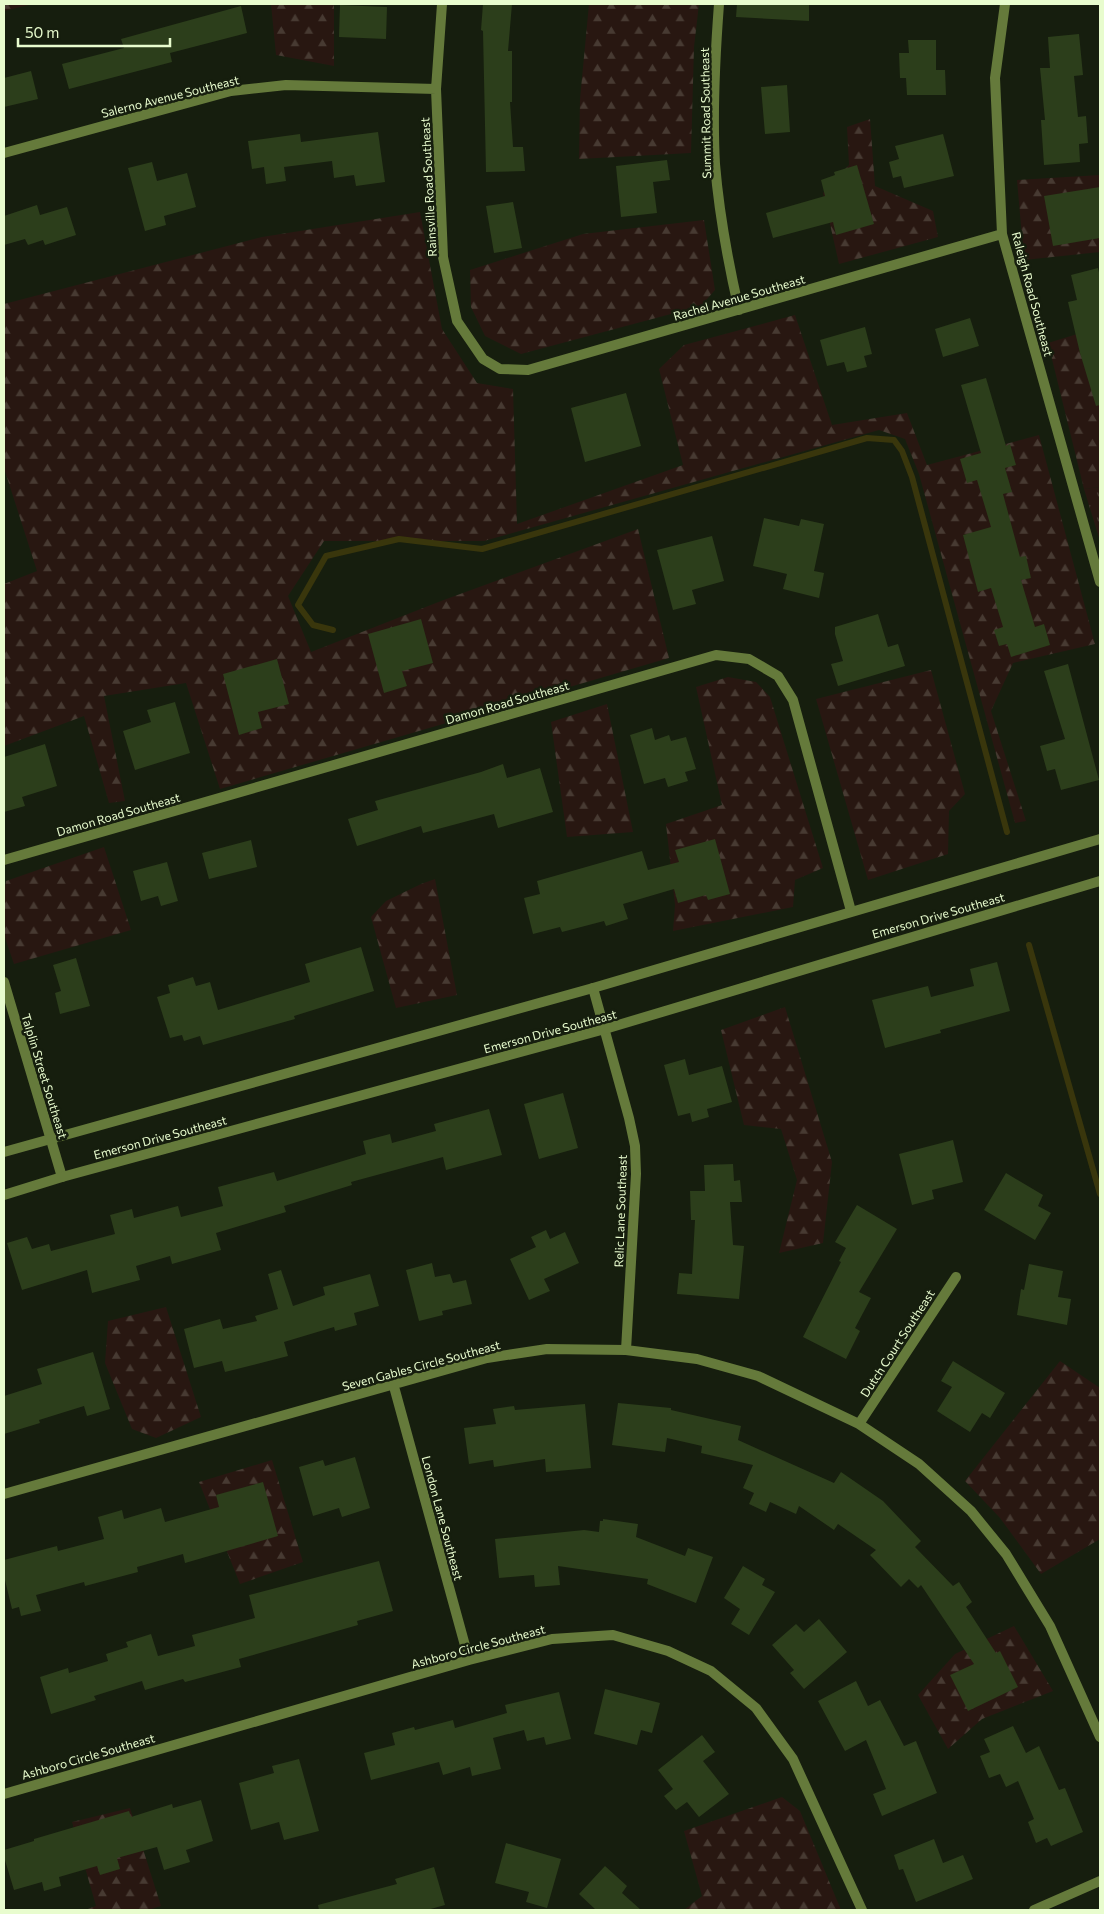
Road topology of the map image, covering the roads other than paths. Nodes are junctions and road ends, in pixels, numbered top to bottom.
1 (442, 4) edge
2 (719, 4) edge
3 (1005, 4) edge
4 (436, 89) junction
5 (4, 154) edge
6 (1002, 234) junction
7 (739, 310) junction
8 (483, 359) joint
9 (1100, 582) edge
10 (1100, 839) edge
11 (4, 860) edge
12 (1100, 881) edge
13 (851, 911) junction
14 (4, 982) edge
15 (593, 988) junction
16 (606, 1029) junction
17 (50, 1138) junction
18 (4, 1152) edge
19 (62, 1177) junction
20 (4, 1195) edge
21 (956, 1277) dead end
22 (626, 1350) junction
23 (393, 1383) junction
24 (859, 1424) junction
25 (4, 1494) edge
26 (469, 1660) junction
27 (1100, 1737) edge
28 (4, 1794) edge
29 (1100, 1881) edge
30 (862, 1910) edge
31 (1034, 1910) edge

1 - 4 street, Rainsville Road Southeast
2 - 7 street, Summit Road Southeast
3 - 6 street, Raleigh Road Southeast
4 - 5 street, Salerno Avenue Southeast
4 - 8 street, Rainsville Road Southeast
6 - 7 street, Rachel Avenue Southeast
6 - 9 street, Raleigh Road Southeast
7 - 8 street, Rachel Avenue Southeast
10 - 13 street
11 - 13 street, Damon Road Southeast
12 - 16 street, Emerson Drive Southeast
13 - 15 street
14 - 17 street, Talplin Street Southeast
15 - 16 street, Relic Lane Southeast
15 - 17 street
16 - 19 street, Emerson Drive Southeast
16 - 22 street, Relic Lane Southeast
17 - 18 street
17 - 19 street, Talplin Street Southeast
19 - 20 street, Emerson Drive Southeast
21 - 24 street, Dutch Court Southeast
22 - 23 street, Seven Gables Circle Southeast
22 - 24 street, Seven Gables Circle Southeast
23 - 25 street, Seven Gables Circle Southeast
23 - 26 street, London Lane Southeast
24 - 27 street, Seven Gables Circle Southeast
26 - 28 street, Ashboro Circle Southeast
26 - 30 street, Ashboro Circle Southeast
29 - 31 street

